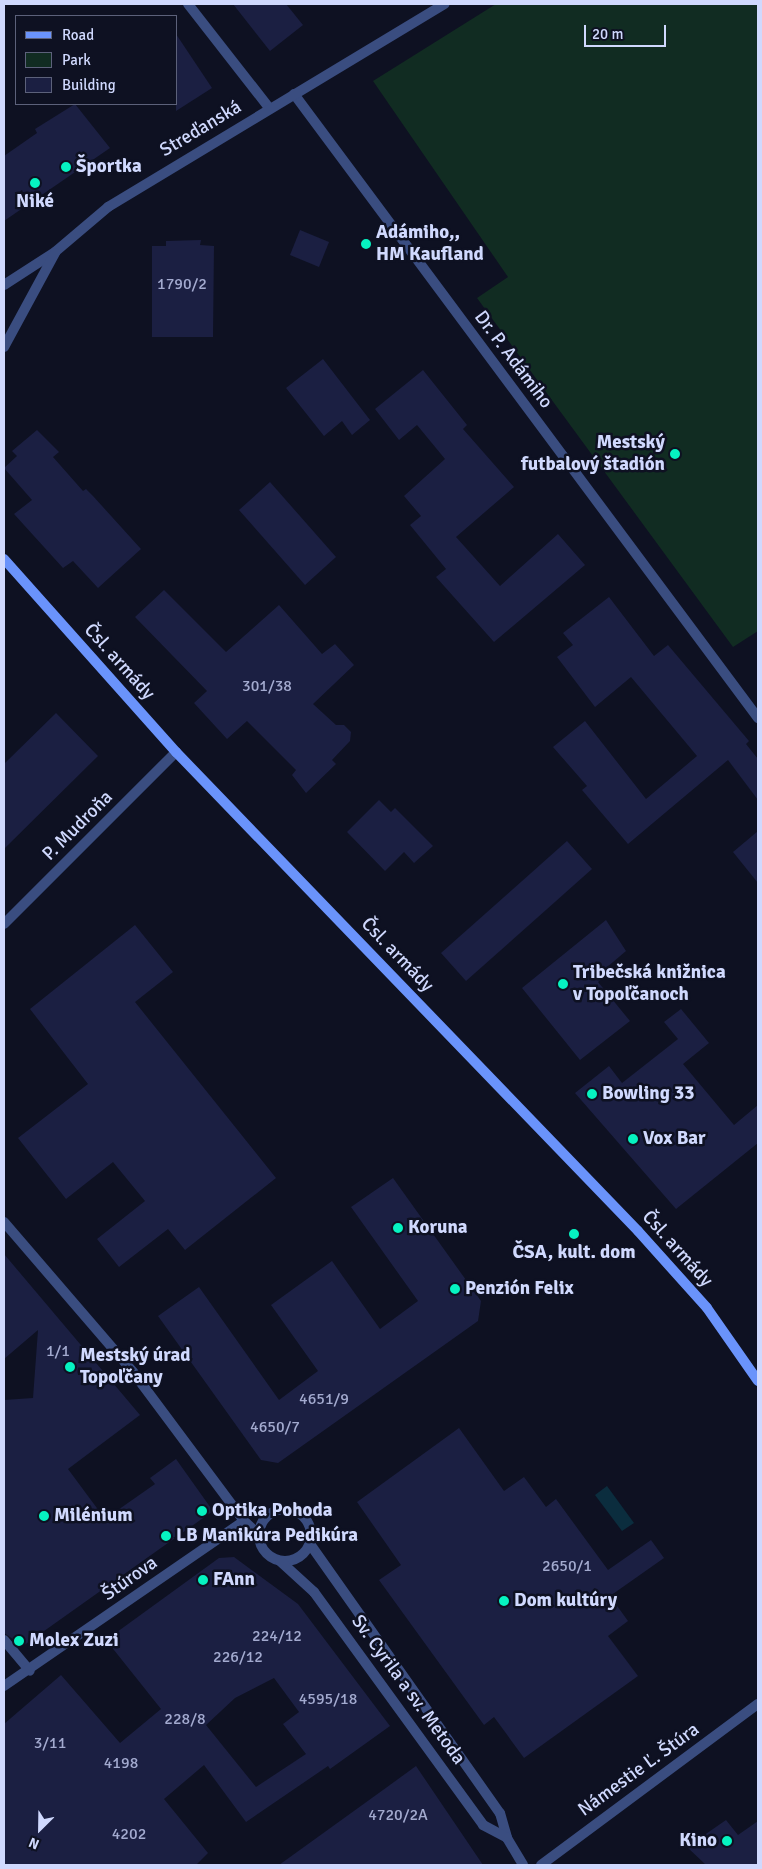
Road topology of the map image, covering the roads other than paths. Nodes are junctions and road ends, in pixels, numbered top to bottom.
1 (188, 4) edge
2 (444, 4) edge
3 (294, 94) junction
4 (270, 109) junction
5 (55, 252) junction
6 (4, 285) edge
7 (4, 347) edge
8 (4, 559) edge
9 (758, 718) edge
10 (176, 752) junction
11 (4, 924) edge
12 (4, 1222) edge
13 (758, 1381) edge
14 (244, 1521) junction
15 (258, 1534) junction
16 (310, 1544) junction
17 (280, 1561) junction
18 (4, 1640) edge
19 (25, 1674) junction
20 (4, 1686) edge
21 (758, 1704) edge
22 (507, 1838) junction
23 (524, 1865) edge
24 (540, 1865) edge

1 - 4 street, Streďanská
2 - 3 street, Streďanská
3 - 4 street, Streďanská
3 - 9 street, Dr. P. Adámiho
4 - 5 street, Streďanská
5 - 6 street, Streďanská
5 - 7 street, Streďanská
8 - 10 main road, Čsl. armády
10 - 11 street, P. Mudroňa
10 - 13 main road, Čsl. armády
12 - 14 street
14 - 15 street
14 - 19 street, Štúrova
15 - 16 street, Sv. Cyrila a sv. Metoda
15 - 17 street, Sv. Cyrila a sv. Metoda
16 - 17 street
16 - 22 street, Sv. Cyrila a sv. Metoda
17 - 22 street, Sv. Cyrila a sv. Metoda
18 - 19 street
19 - 20 street, Štúrova
21 - 24 street, Námestie Ľ. Štúra
22 - 23 street, Sv. Cyrila a sv. Metoda

